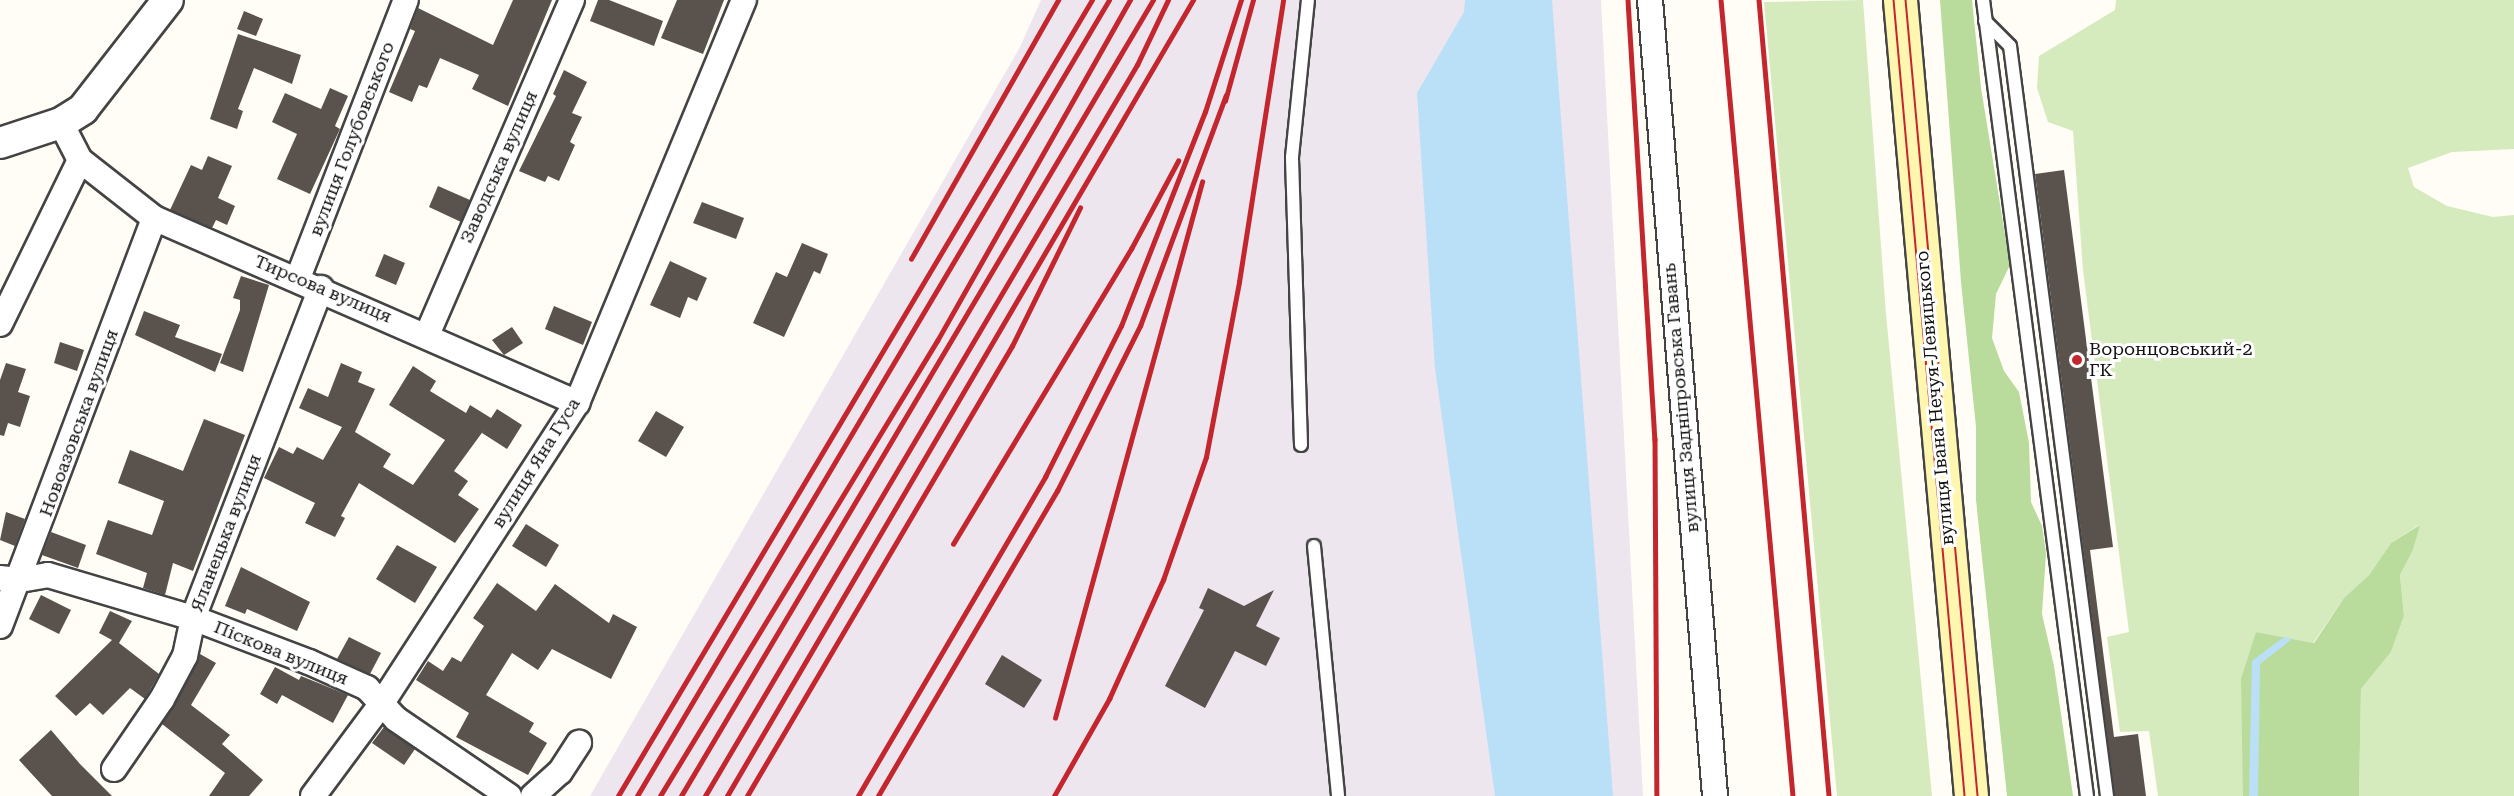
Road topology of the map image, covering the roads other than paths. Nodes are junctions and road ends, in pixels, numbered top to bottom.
1 (168, 0) edge
2 (406, 0) edge
3 (572, 0) edge
4 (744, 0) edge
5 (1308, 0) edge
6 (1650, 0) edge
7 (1900, 0) edge
8 (1983, 0) edge
9 (1985, 21) junction
10 (62, 123) junction
11 (0, 143) edge
12 (80, 160) junction
13 (154, 218) junction
14 (298, 278) junction
15 (321, 288) junction
16 (0, 324) edge
17 (427, 335) junction
18 (577, 403) junction
19 (1301, 445) dead end
20 (1314, 546) dead end
21 (10, 579) edge
22 (193, 618) junction
23 (0, 626) edge
24 (381, 704) junction
25 (579, 743) dead end
26 (114, 769) dead end
27 (313, 796) edge
28 (509, 796) edge
29 (533, 796) edge
30 (1338, 796) edge
31 (1715, 796) edge
32 (1971, 796) edge
33 (2087, 796) edge
34 (2107, 796) edge

1 - 10 street
2 - 14 street, вулиця Голубовського
3 - 17 street, Заводська вулиця
4 - 18 street, вулиця Яна Гуса
5 - 19 lane
6 - 31 street, вулиця Задніпровська Гавань
7 - 32 main road, вулиця Івана Нечуя-Левицького
8 - 9 lane
9 - 33 lane
9 - 34 lane
10 - 11 street
10 - 12 street
12 - 13 street, Тирсова вулиця
12 - 16 street
13 - 14 street, Тирсова вулиця
13 - 21 street, Новоазовська вулиця
14 - 15 street, Тирсова вулиця
15 - 17 street, Тирсова вулиця
15 - 22 street, Яланецька вулиця
17 - 18 street, Тирсова вулиця
18 - 24 street, вулиця Яна Гуса
20 - 30 lane
21 - 22 street, Піскова вулиця
21 - 23 street, Новоазовська вулиця
22 - 24 street, Піскова вулиця
22 - 26 street, Яланецька вулиця
24 - 27 street, вулиця Яна Гуса
24 - 28 street, Піскова вулиця
25 - 29 street

